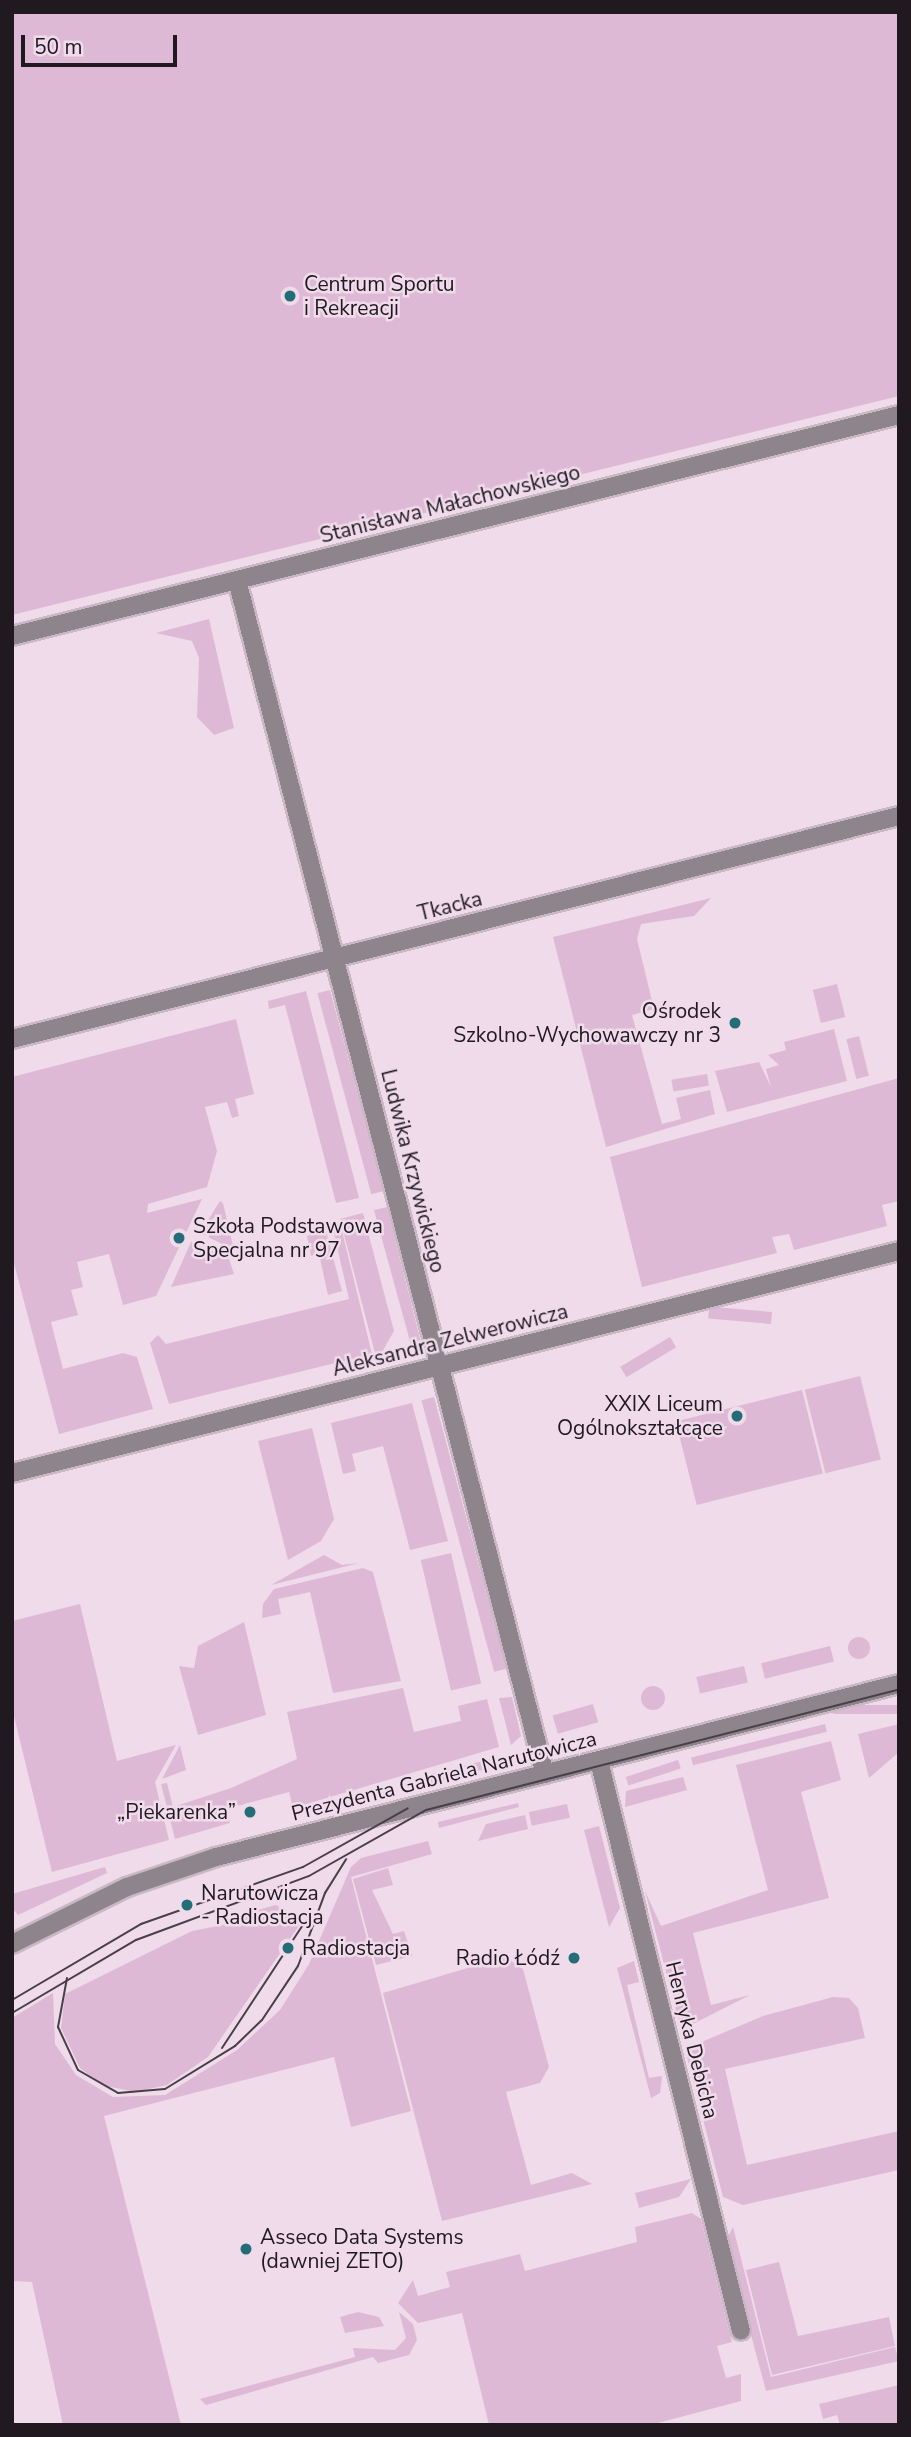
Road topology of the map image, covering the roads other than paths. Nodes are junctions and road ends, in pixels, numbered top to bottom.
1 (899, 415) edge
2 (237, 580) junction
3 (12, 636) edge
4 (899, 816) edge
5 (335, 959) junction
6 (12, 1039) edge
7 (899, 1251) edge
8 (438, 1367) junction
9 (12, 1473) edge
10 (899, 1684) edge
11 (599, 1761) junction
12 (545, 1774) junction
13 (12, 1944) edge
14 (741, 2331) dead end

1 - 2 street, Stanisława Małachowskiego
2 - 3 street, Stanisława Małachowskiego
2 - 5 street, Ludwika Krzywickiego
4 - 5 street, Tkacka
5 - 6 street, Tkacka
5 - 8 street, Ludwika Krzywickiego
7 - 8 street, Aleksandra Zelwerowicza
8 - 9 street, Aleksandra Zelwerowicza
8 - 12 street, Ludwika Krzywickiego
10 - 11 street, Prezydenta Gabriela Narutowicza
11 - 12 street, Prezydenta Gabriela Narutowicza
11 - 14 street, Henryka Debicha
12 - 13 street, Prezydenta Gabriela Narutowicza

